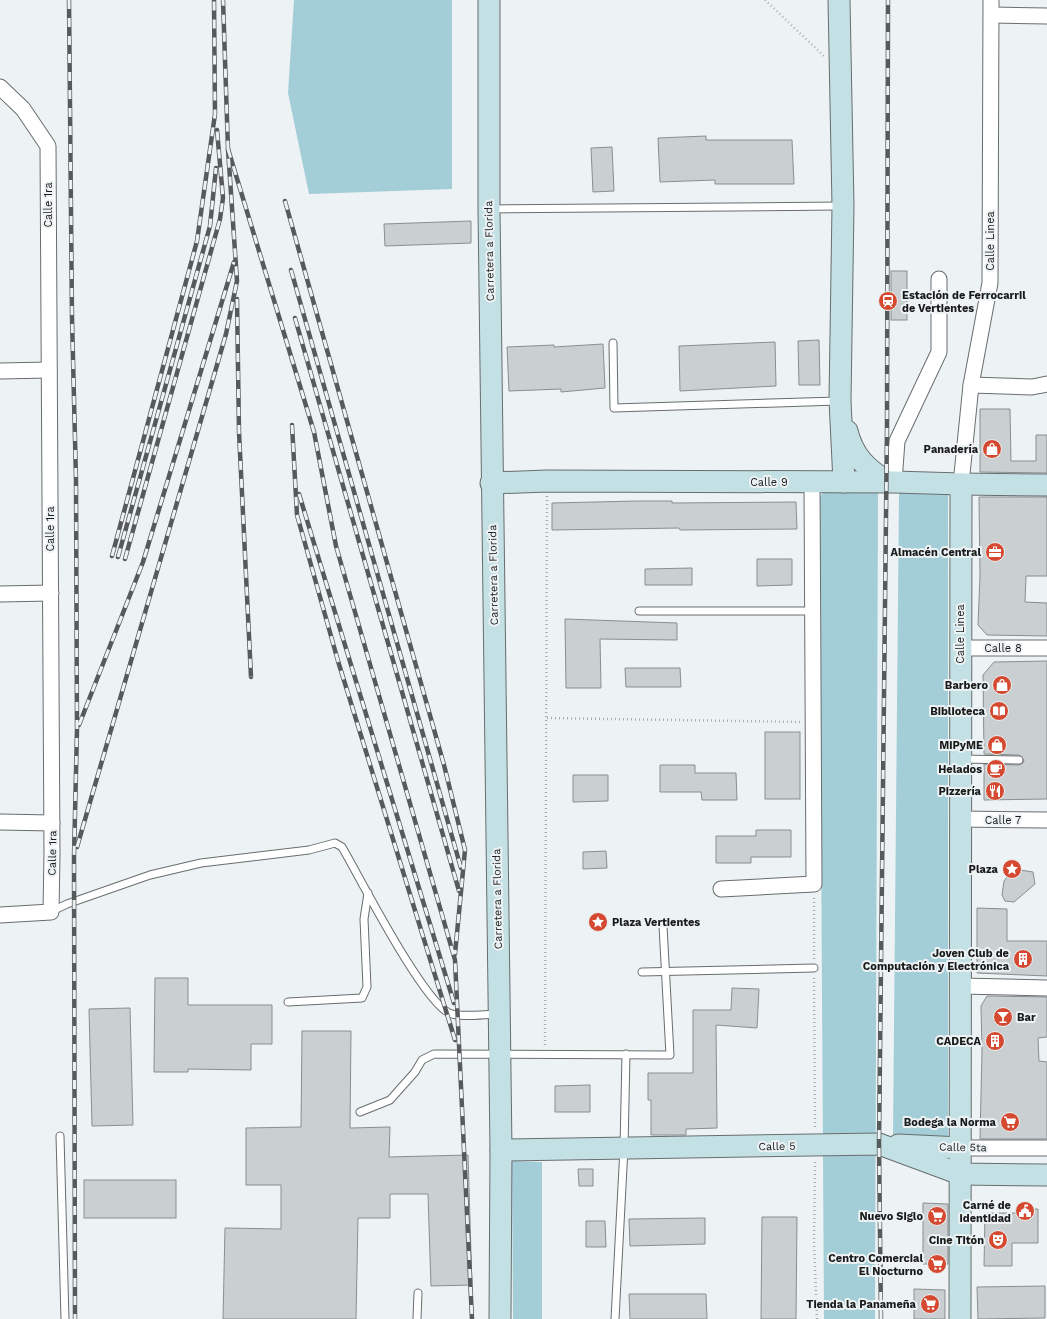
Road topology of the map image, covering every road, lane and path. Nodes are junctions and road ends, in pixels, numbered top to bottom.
1 (489, 0) edge
2 (765, 0) edge
3 (839, 0) edge
4 (991, 7) edge
5 (1047, 16) edge
6 (841, 71) junction
7 (0, 88) edge
8 (843, 206) junction
9 (488, 209) junction
10 (939, 279) dead end
11 (613, 343) dead end
12 (0, 370) edge
13 (49, 370) junction
14 (1047, 384) edge
15 (971, 385) junction
16 (840, 401) junction
17 (547, 481) junction
18 (812, 482) junction
19 (844, 482) junction
20 (891, 482) junction
21 (491, 483) junction
22 (961, 484) junction
23 (1047, 484) edge
24 (51, 593) junction
25 (0, 594) edge
26 (813, 611) junction
27 (639, 612) dead end
28 (960, 648) junction
29 (1047, 648) edge
30 (547, 718) junction
31 (813, 722) junction
32 (959, 759) junction
33 (1019, 760) dead end
34 (959, 819) junction
35 (1047, 820) edge
36 (0, 822) edge
37 (52, 823) junction
38 (814, 884) junction
39 (721, 889) dead end
40 (368, 893) junction
41 (51, 912) junction
42 (0, 915) edge
43 (663, 926) dead end
44 (814, 968) junction
45 (666, 971) junction
46 (642, 972) dead end
47 (961, 986) junction
48 (1047, 988) edge
49 (288, 1002) dead end
50 (498, 1014) junction
51 (500, 1053) junction
52 (545, 1053) junction
53 (626, 1054) junction
54 (360, 1112) dead end
55 (60, 1136) dead end
56 (880, 1144) junction
57 (815, 1145) junction
58 (624, 1148) junction
59 (961, 1148) junction
60 (1047, 1148) edge
61 (501, 1150) junction
62 (960, 1174) junction
63 (1047, 1175) edge
64 (418, 1293) dead end
65 (65, 1319) edge
66 (417, 1319) edge
67 (500, 1319) edge
68 (615, 1319) edge
69 (817, 1319) edge
70 (960, 1319) edge

1 - 9 main road, Carretera a Florida
2 - 6 path
3 - 6 main road
4 - 5 street
4 - 15 street, Calle Linea
6 - 8 main road
7 - 13 street, Calle 1ra
8 - 9 lane
8 - 16 main road
9 - 21 main road, Carretera a Florida
10 - 20 street
11 - 16 lane
12 - 13 street
13 - 24 street, Calle 1ra
14 - 15 street
15 - 22 street, Calle Linea
16 - 19 main road
16 - 20 main road
17 - 18 main road, Calle 9
17 - 21 main road, Calle 9
17 - 30 path
18 - 19 main road, Calle 9
18 - 26 street
19 - 20 main road, Calle 9
20 - 22 main road, Calle 9
21 - 50 main road, Carretera a Florida
22 - 23 main road, Calle 9
22 - 28 main road, Calle Linea
24 - 25 street
24 - 37 street, Calle 1ra
26 - 27 lane
26 - 31 street
28 - 29 street, Calle 8
28 - 32 main road, Calle Linea
30 - 31 path
30 - 52 path
31 - 38 street
32 - 33 lane
32 - 34 main road, Calle Linea
34 - 35 street, Calle 7
34 - 47 main road, Calle Linea
36 - 37 street
37 - 41 street, Calle 1ra
38 - 39 street
38 - 44 path
40 - 41 lane
40 - 49 lane
40 - 50 lane
41 - 42 street
43 - 45 lane
44 - 45 lane
44 - 57 path
45 - 46 lane
45 - 53 lane
47 - 48 street
47 - 59 main road, Calle Linea
50 - 51 main road, Carretera a Florida
51 - 52 lane
51 - 54 lane
51 - 61 main road, Carretera a Florida
52 - 53 lane
53 - 58 lane
55 - 65 lane
56 - 57 main road, Calle 5
56 - 59 main road, Calle 5ta
56 - 62 main road, Calle 5
57 - 58 main road, Calle 5
57 - 69 path
58 - 61 main road, Calle 5
58 - 68 lane
59 - 60 street, Calle 5ta
59 - 62 main road, Calle Linea
61 - 67 main road, Carretera a Florida
62 - 63 main road, Calle 5
62 - 70 main road, Calle Linea
64 - 66 lane

